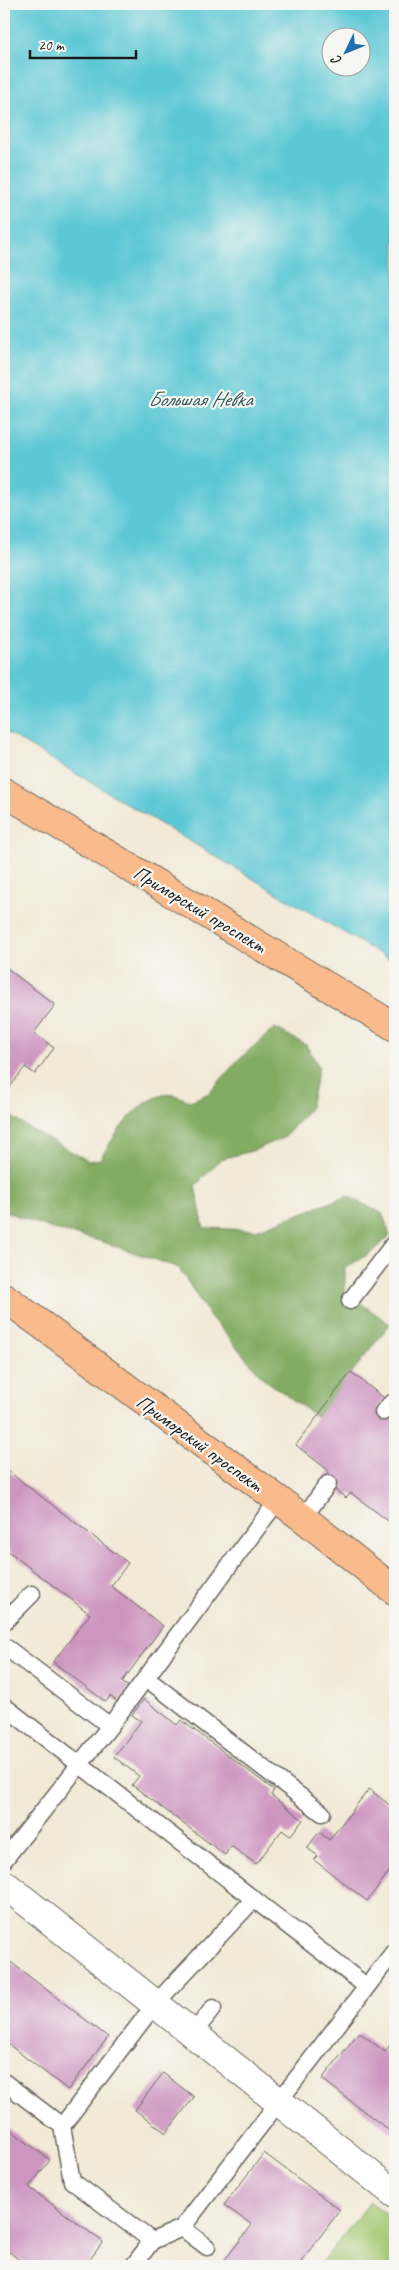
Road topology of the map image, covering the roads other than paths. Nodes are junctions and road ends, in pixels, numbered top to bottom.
1 (4, 792) edge
2 (395, 1027) edge
3 (395, 1242) edge
4 (4, 1297) edge
5 (350, 1301) dead end
6 (328, 1484) dead end
7 (278, 1500) junction
8 (303, 1518) junction
9 (395, 1591) edge
10 (32, 1594) dead end
11 (4, 1622) edge
12 (4, 1646) edge
13 (146, 1678) junction
14 (4, 1706) edge
15 (110, 1726) junction
16 (80, 1764) junction
17 (322, 1813) dead end
18 (4, 1860) edge
19 (4, 1884) edge
20 (254, 1899) junction
21 (395, 1950) edge
22 (366, 1986) junction
23 (155, 2004) junction
24 (213, 2008) dead end
25 (193, 2034) junction
26 (4, 2082) edge
27 (278, 2102) junction
28 (62, 2126) junction
29 (395, 2194) edge
30 (182, 2228) junction
31 (152, 2241) junction
32 (207, 2248) dead end
33 (133, 2266) edge

1 - 2 main road, Приморский проспект
3 - 5 lane
4 - 7 main road, Приморский проспект
6 - 8 lane
7 - 8 main road, Приморский проспект
7 - 13 lane
8 - 9 main road, Приморский проспект
10 - 11 lane
12 - 15 lane
13 - 15 lane
13 - 17 lane
14 - 16 lane
15 - 16 lane
16 - 18 lane
16 - 20 lane
19 - 23 street
20 - 22 lane
20 - 23 lane
21 - 22 lane
22 - 27 lane
23 - 25 street
23 - 28 lane
24 - 25 lane
25 - 27 street
26 - 28 lane
27 - 29 street
27 - 30 lane
28 - 31 lane
30 - 31 lane
30 - 32 lane
31 - 33 lane

